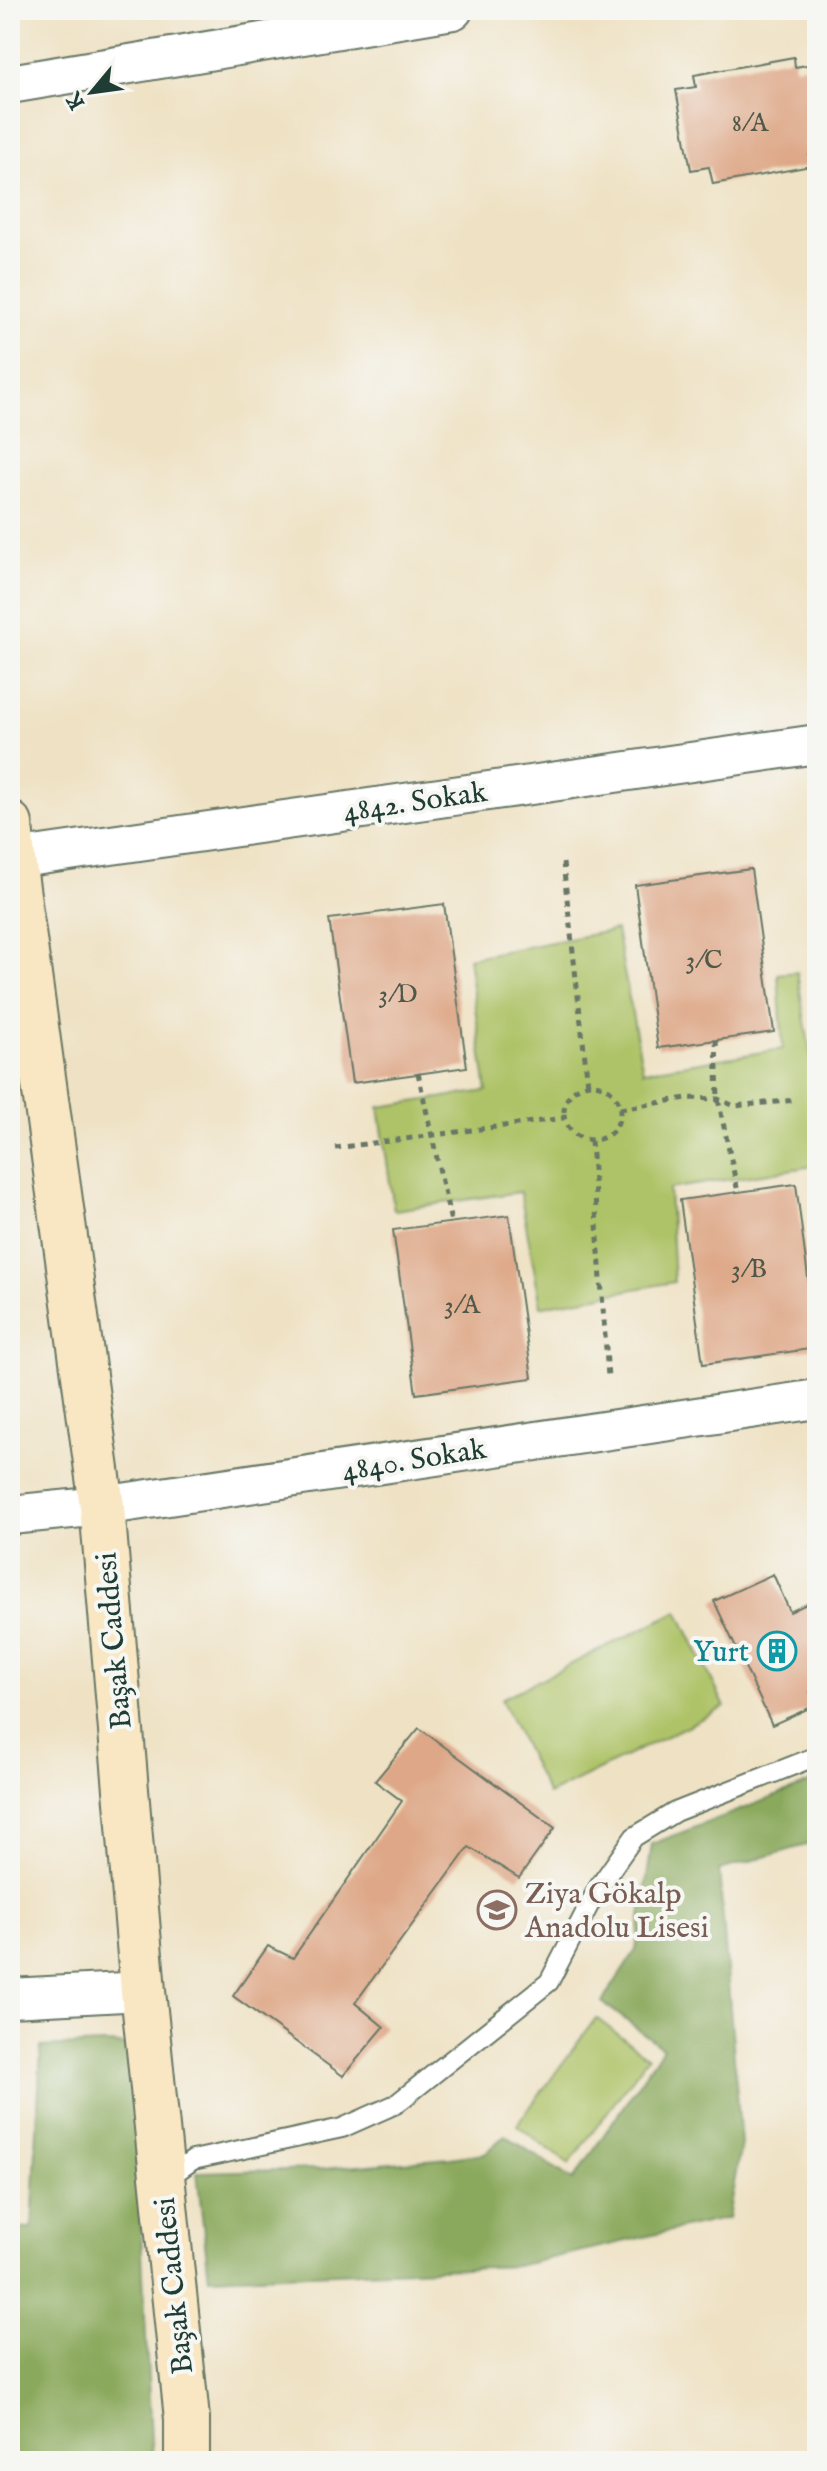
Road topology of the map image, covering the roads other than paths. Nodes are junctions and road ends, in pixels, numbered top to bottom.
1 (453, 10) edge
2 (10, 84) edge
3 (817, 744) edge
4 (11, 842) edge
5 (817, 1399) edge
6 (102, 1506) junction
7 (10, 1515) edge
8 (817, 1756) edge
9 (143, 1991) junction
10 (10, 1998) edge
11 (163, 2182) junction
12 (187, 2461) edge

1 - 2 street
3 - 4 street, 4842. Sokak
4 - 6 street, Başak Caddesi
5 - 6 street, 4840. Sokak
6 - 7 street, 4840. Sokak
6 - 9 street, Başak Caddesi
8 - 11 lane
9 - 10 street
9 - 11 street, Başak Caddesi
11 - 12 street, Başak Caddesi

